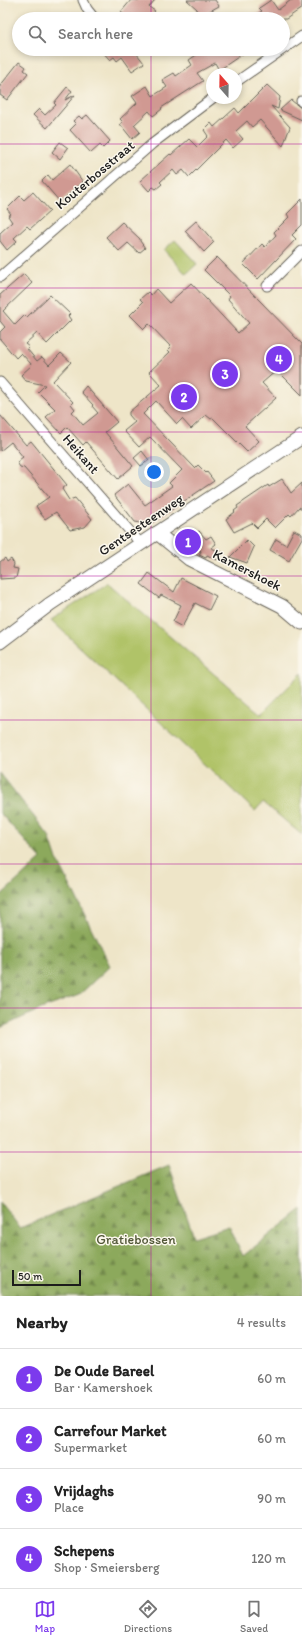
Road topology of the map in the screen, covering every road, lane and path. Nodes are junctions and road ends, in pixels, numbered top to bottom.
1 (83, 0) edge
2 (89, 12) edge
3 (302, 36) edge
4 (290, 44) edge
5 (273, 56) edge
6 (242, 78) edge
7 (206, 103) edge
8 (302, 251) edge
9 (0, 277) edge
10 (267, 286) dead end
11 (0, 382) edge
12 (302, 437) edge
13 (157, 533) junction
14 (141, 544) junction
15 (302, 623) edge
16 (0, 642) edge

1 - 2 street
3 - 4 street
5 - 6 street
7 - 9 street, Kouterbosstraat
8 - 10 street
11 - 14 street, Heikant
12 - 13 main road, Gentsesteenweg
13 - 14 main road, Gentsesteenweg
13 - 15 main road, Kamershoek
14 - 16 main road, Gentsesteenweg

